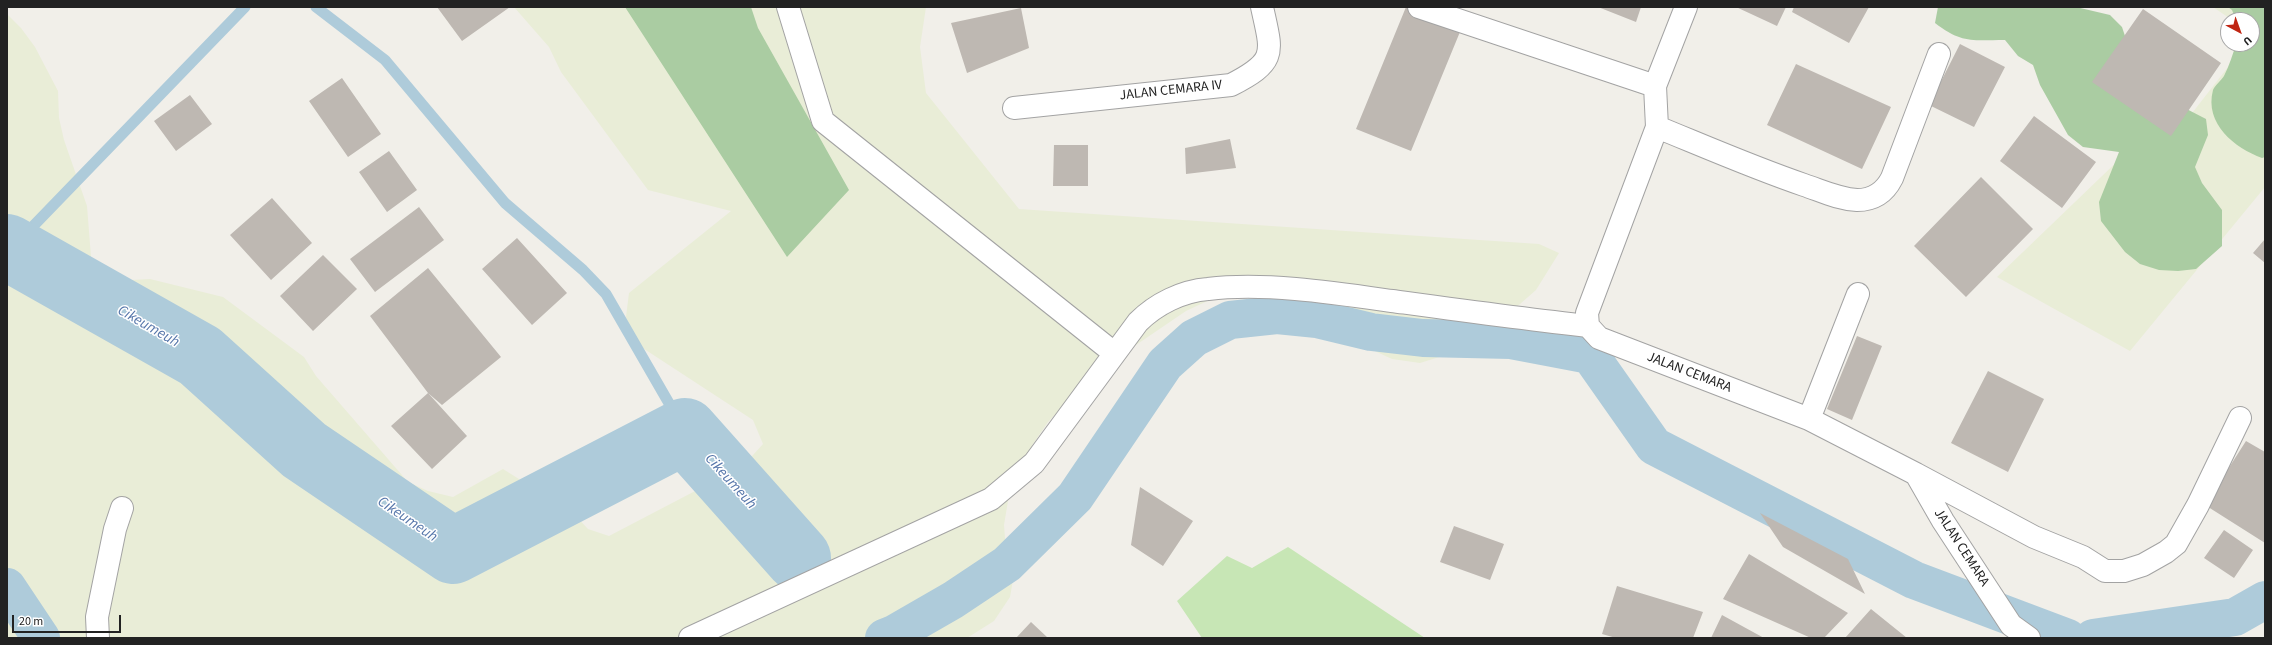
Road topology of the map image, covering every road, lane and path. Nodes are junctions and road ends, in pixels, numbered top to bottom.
1 (788, 7) edge
2 (1262, 7) edge
3 (1420, 7) edge
4 (1686, 7) edge
5 (1939, 54) dead end
6 (1655, 86) junction
7 (1014, 108) dead end
8 (1657, 127) junction
9 (1858, 294) dead end
10 (1588, 326) junction
11 (1114, 353) junction
12 (2240, 418) dead end
13 (1809, 419) junction
14 (1916, 474) junction
15 (122, 508) dead end
16 (98, 638) edge
17 (690, 638) edge
18 (2029, 638) edge

1 - 11 street
2 - 7 street, JALAN CEMARA IV
3 - 6 street
4 - 6 street
5 - 8 street
6 - 8 street
8 - 10 street
9 - 13 street
10 - 11 street
10 - 13 street, JALAN CEMARA
11 - 17 street
12 - 14 street
13 - 14 street, JALAN CEMARA
14 - 18 street, JALAN CEMARA
15 - 16 street

